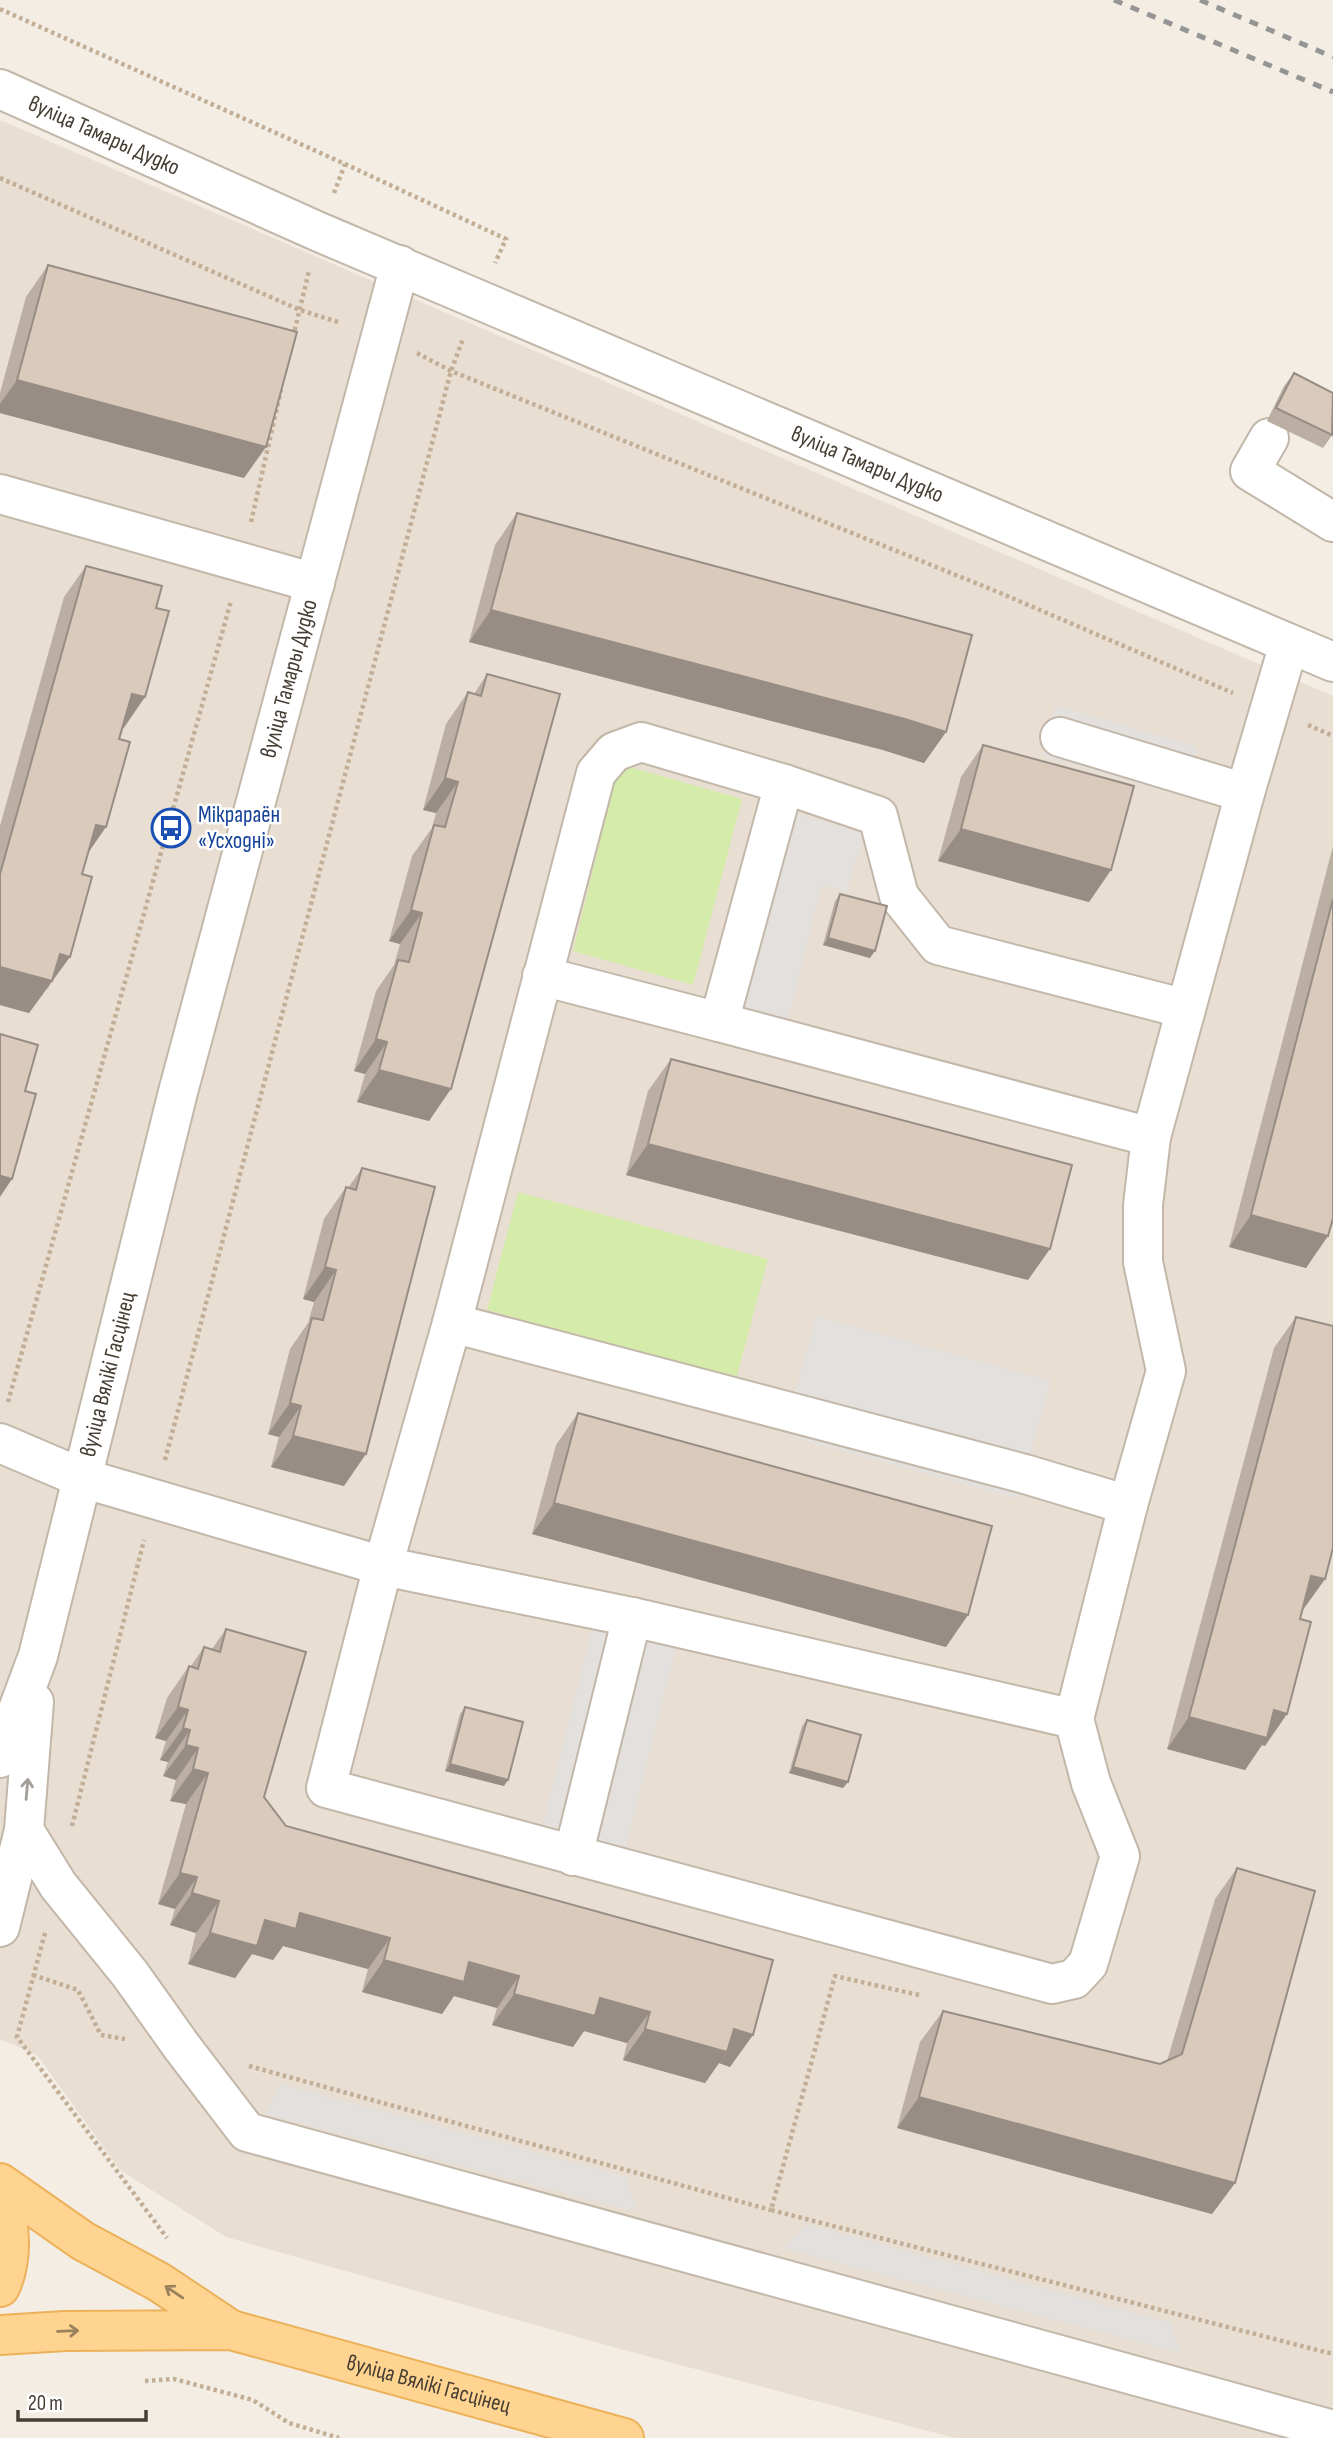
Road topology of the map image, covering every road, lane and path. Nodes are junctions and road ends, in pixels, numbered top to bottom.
1 (0, 89) edge
2 (345, 164) dead end
3 (0, 178) edge
4 (319, 232) junction
5 (400, 265) junction
6 (300, 310) junction
7 (381, 335) junction
8 (290, 350) edge
9 (281, 390) edge
10 (1269, 438) dead end
11 (0, 494) edge
12 (1333, 522) edge
13 (242, 561) junction
14 (315, 583) junction
15 (1289, 644) junction
16 (1333, 662) edge
17 (1270, 709) junction
18 (1333, 736) edge
19 (1060, 737) dead end
20 (784, 784) junction
21 (1245, 793) junction
22 (542, 976) junction
23 (1186, 1009) junction
24 (719, 1022) junction
25 (178, 1092) joint
26 (1151, 1137) junction
27 (452, 1323) junction
28 (7, 1403) dead end
29 (0, 1443) edge
30 (82, 1478) junction
31 (1128, 1505) junction
32 (383, 1566) junction
33 (632, 1617) junction
34 (38, 1656) junction
35 (1074, 1719) junction
36 (0, 1758) edge
37 (24, 1830) junction
38 (573, 1856) junction
39 (58, 1885) junction
40 (0, 1927) edge
41 (33, 1975) junction
42 (926, 1996) dead end
43 (182, 2048) junction
44 (249, 2066) dead end
45 (0, 2183) edge
46 (0, 2198) edge
47 (771, 2210) junction
48 (168, 2239) dead end
49 (0, 2287) edge
50 (231, 2330) junction
51 (0, 2335) edge
52 (1333, 2354) edge
53 (145, 2381) dead end
54 (1333, 2430) edge
55 (339, 2438) edge
56 (624, 2438) edge

1 - 4 street, вуліца Тамары Дудко
2 - 4 path
3 - 6 path
4 - 5 street, вуліца Тамары Дудко
4 - 6 path
5 - 7 street, вуліца Тамары Дудко
5 - 15 street, вуліца Тамары Дудко
6 - 7 path
6 - 8 path
7 - 14 street, вуліца Тамары Дудко
7 - 17 path
9 - 13 path
10 - 12 street
11 - 13 street
13 - 14 street
13 - 28 path
14 - 25 street, вуліца Тамары Дудко
15 - 16 street, вуліца Тамары Дудко
15 - 17 street
17 - 18 path
17 - 21 street
19 - 21 street
20 - 22 street
20 - 23 street
20 - 24 street
21 - 23 street
22 - 24 street
22 - 27 street
23 - 26 street
24 - 26 street
25 - 30 street, вуліца Вялікі Гасцінец
26 - 31 street
27 - 31 street
27 - 32 street
29 - 30 street
30 - 32 street
30 - 34 street, вуліца Вялікі Гасцінец
31 - 35 street
32 - 33 street
32 - 38 street
33 - 35 street
33 - 38 street
34 - 36 street, вуліца Вялікі Гасцінец
37 -> 34 street, вуліца Вялікі Гасцінец
35 - 38 street
37 - 39 street
37 - 40 street, вуліца Вялікі Гасцінец
39 - 41 path
39 - 43 street
41 - 43 path
41 - 48 path
42 - 47 path
43 - 54 street
44 - 47 path
50 -> 45 main road, вуліца Вялікі Гасцінец
46 - 49 main road
47 - 52 path
51 -> 50 main road, вуліца Вялікі Гасцінец
50 - 56 main road, вуліца Вялікі Гасцінец
53 - 55 path

